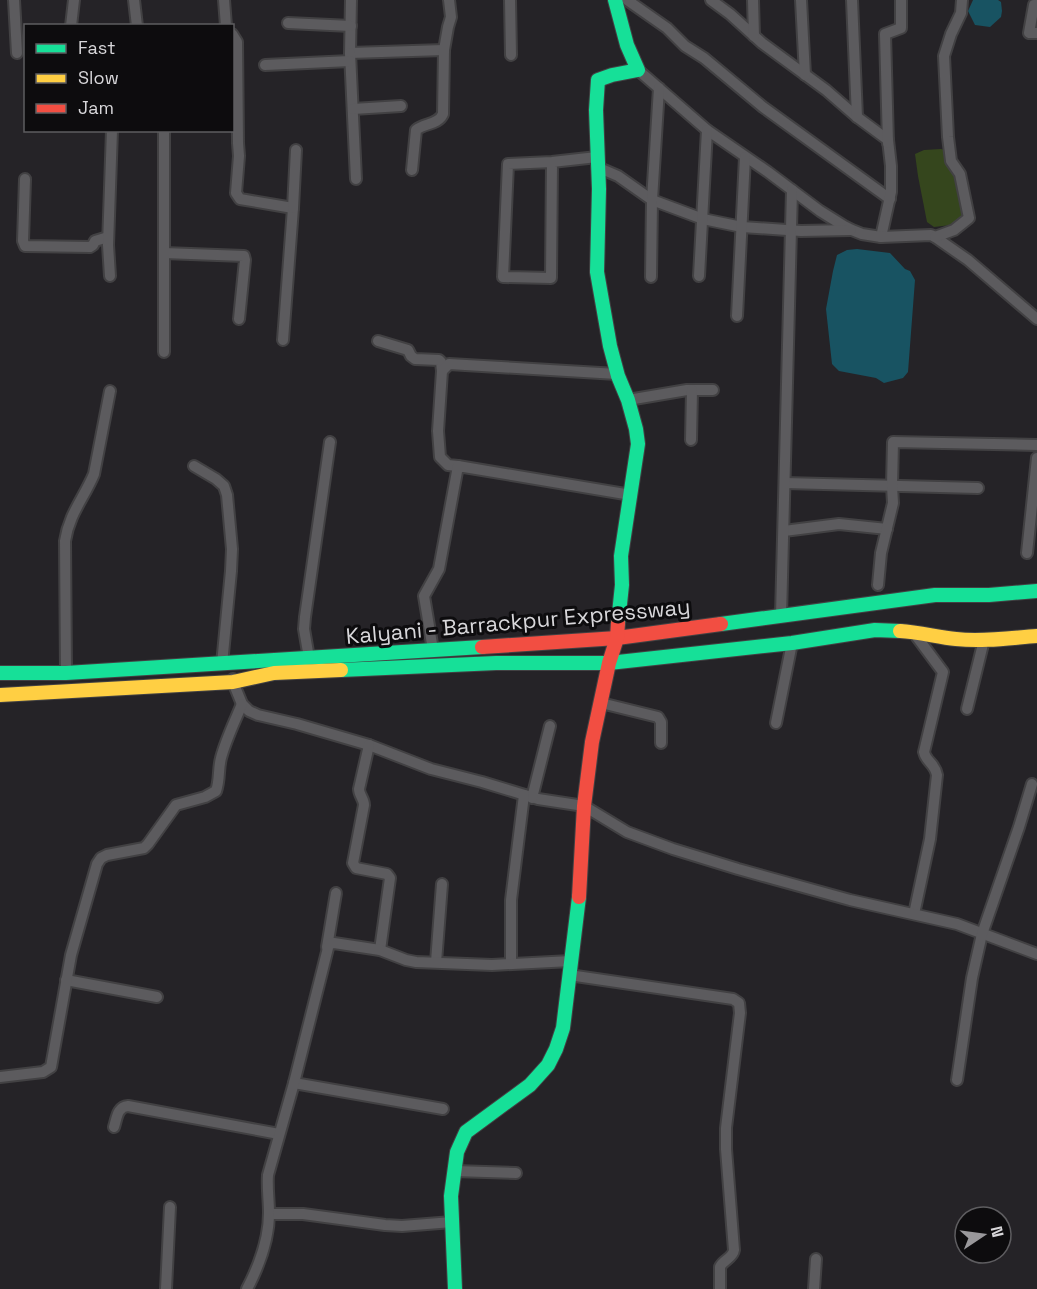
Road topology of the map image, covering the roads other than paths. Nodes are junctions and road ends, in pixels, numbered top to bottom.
1 (14, 0) edge
2 (74, 0) edge
3 (134, 0) edge
4 (224, 0) edge
5 (351, 0) edge
6 (450, 0) edge
7 (510, 0) edge
8 (615, 0) edge
9 (627, 0) edge
10 (711, 0) edge
11 (753, 0) edge
12 (801, 0) edge
13 (852, 0) edge
14 (901, 0) edge
15 (962, 0) edge
16 (1037, 5) edge
17 (288, 23) dead end
18 (71, 24) edge
19 (137, 24) edge
20 (226, 24) edge
21 (351, 26) junction
22 (1037, 33) edge
23 (754, 36) junction
24 (234, 37) edge
25 (444, 50) junction
26 (16, 53) dead end
27 (511, 55) dead end
28 (350, 57) junction
29 (265, 65) dead end
30 (235, 67) edge
31 (638, 70) junction
32 (805, 75) junction
33 (659, 88) junction
34 (401, 106) dead end
35 (353, 109) junction
36 (856, 117) junction
37 (707, 130) junction
38 (112, 132) edge
39 (164, 132) edge
40 (888, 143) junction
41 (296, 150) dead end
42 (745, 157) junction
43 (552, 162) junction
44 (597, 162) junction
45 (412, 170) dead end
46 (26, 178) dead end
47 (357, 179) dead end
48 (792, 190) junction
49 (890, 199) junction
50 (652, 200) junction
51 (293, 208) junction
52 (703, 219) junction
53 (742, 227) junction
54 (852, 230) junction
55 (790, 231) junction
56 (108, 237) junction
57 (881, 237) junction
58 (935, 237) junction
59 (164, 253) junction
60 (110, 276) dead end
61 (699, 276) dead end
62 (651, 277) dead end
63 (737, 316) dead end
64 (239, 319) dead end
65 (1037, 319) edge
66 (283, 340) dead end
67 (378, 341) dead end
68 (164, 352) dead end
69 (442, 371) junction
70 (617, 374) junction
71 (692, 390) junction
72 (713, 390) dead end
73 (110, 391) dead end
74 (628, 400) junction
75 (691, 440) dead end
76 (330, 442) dead end
77 (1037, 445) edge
78 (1037, 458) edge
79 (194, 466) dead end
80 (458, 466) junction
81 (785, 483) junction
82 (892, 486) junction
83 (978, 488) dead end
84 (631, 495) junction
85 (887, 529) junction
86 (784, 531) junction
87 (1027, 553) dead end
88 (878, 585) dead end
89 (1037, 591) edge
90 (781, 616) junction
91 (914, 632) junction
92 (1037, 636) edge
93 (618, 638) junction
94 (984, 640) junction
95 (792, 643) junction
96 (433, 650) junction
97 (309, 658) junction
98 (228, 663) junction
99 (609, 663) junction
100 (66, 673) junction
101 (0, 674) edge
102 (233, 682) junction
103 (0, 695) edge
104 (601, 703) junction
105 (242, 704) junction
106 (967, 709) dead end
107 (776, 723) dead end
108 (550, 726) dead end
109 (661, 743) dead end
110 (369, 746) junction
111 (1032, 784) dead end
112 (528, 796) junction
113 (584, 806) junction
114 (442, 884) dead end
115 (336, 893) dead end
116 (914, 914) junction
117 (982, 934) junction
118 (327, 947) junction
119 (380, 950) junction
120 (1037, 954) edge
121 (436, 962) junction
122 (511, 964) junction
123 (570, 968) junction
124 (66, 980) junction
125 (158, 997) dead end
126 (0, 1077) edge
127 (957, 1080) dead end
128 (294, 1083) junction
129 (443, 1109) dead end
130 (114, 1127) dead end
131 (279, 1134) junction
132 (454, 1172) junction
133 (516, 1173) dead end
134 (170, 1207) dead end
135 (269, 1214) junction
136 (452, 1222) junction
137 (816, 1259) dead end
138 (166, 1289) edge
139 (247, 1289) edge
140 (455, 1289) edge
141 (720, 1289) edge
142 (814, 1289) edge

1 - 26 street
2 - 18 street
3 - 19 street
4 - 20 street
5 - 21 street
6 - 25 street
7 - 27 street
8 - 31 main road
9 - 49 street
10 - 23 street
11 - 23 street
12 - 32 street
13 - 36 street
14 - 40 street
15 - 58 street
16 - 22 street
17 - 21 street
21 - 28 street
23 - 32 street
24 - 30 street
25 - 28 street
25 - 45 street
28 - 29 street
28 - 35 street
30 - 51 street
31 - 33 street
31 - 44 main road
32 - 36 street
33 - 37 street
33 - 50 street
34 - 35 street
35 - 47 street
36 - 40 street
37 - 42 street
37 - 52 street
38 - 56 street
39 - 59 street
40 - 49 street
41 - 51 street
42 - 48 street
42 - 53 street
43 - 43 street
43 - 44 street
44 - 50 street
44 - 70 main road
46 - 56 street
48 - 54 street
48 - 55 street
49 - 57 street
50 - 52 street
50 - 62 street
51 - 66 street
52 - 53 street
52 - 61 street
53 - 55 street
53 - 63 street
54 - 55 street
54 - 57 street
55 - 81 street
56 - 60 street
57 - 58 street
58 - 65 street
59 - 64 street
59 - 68 street
67 - 69 street
69 - 70 street
69 - 80 street
70 - 74 main road
71 - 72 street
71 - 74 street
71 - 75 street
73 - 100 street
74 - 84 main road
76 - 97 street
77 - 82 street
78 - 87 street
79 - 98 street
80 - 84 street
80 - 96 street
81 - 82 street
81 - 86 street
82 - 83 street
82 - 85 street
84 - 93 main road
85 - 86 street
85 - 88 street
86 - 90 street
89 - 90 main road, Kalyani - Barrackpur Expressway
90 - 93 main road, Kalyani - Barrackpur Expressway
91 - 94 main road
91 - 95 main road
91 - 116 street
92 - 94 main road
93 - 96 main road, Kalyani - Barrackpur Expressway
93 - 99 main road
94 - 106 street
95 - 99 main road
95 - 107 street
96 - 97 main road, Kalyani - Barrackpur Expressway
97 - 98 main road, Kalyani - Barrackpur Expressway
98 - 100 main road, Kalyani - Barrackpur Expressway
98 - 102 street
99 - 102 main road
99 - 104 main road
100 - 101 main road, Kalyani - Barrackpur Expressway
102 - 103 main road
102 - 105 street
104 - 109 street
104 - 113 main road
105 - 110 street
105 - 124 street
108 - 112 street
110 - 112 street
110 - 119 street
111 - 117 street
112 - 113 street
112 - 122 street
113 - 116 street
113 - 123 main road
114 - 121 street
115 - 118 street
116 - 117 street
117 - 120 street
117 - 127 street
118 - 119 street
118 - 128 street
119 - 121 street
121 - 122 street
122 - 123 street
123 - 132 main road
123 - 141 street
124 - 125 street
124 - 126 street
128 - 129 street
128 - 131 street
130 - 131 street
131 - 135 street
132 - 133 street
132 - 136 main road
134 - 138 street
135 - 136 street
135 - 139 street
136 - 140 main road
137 - 142 street

